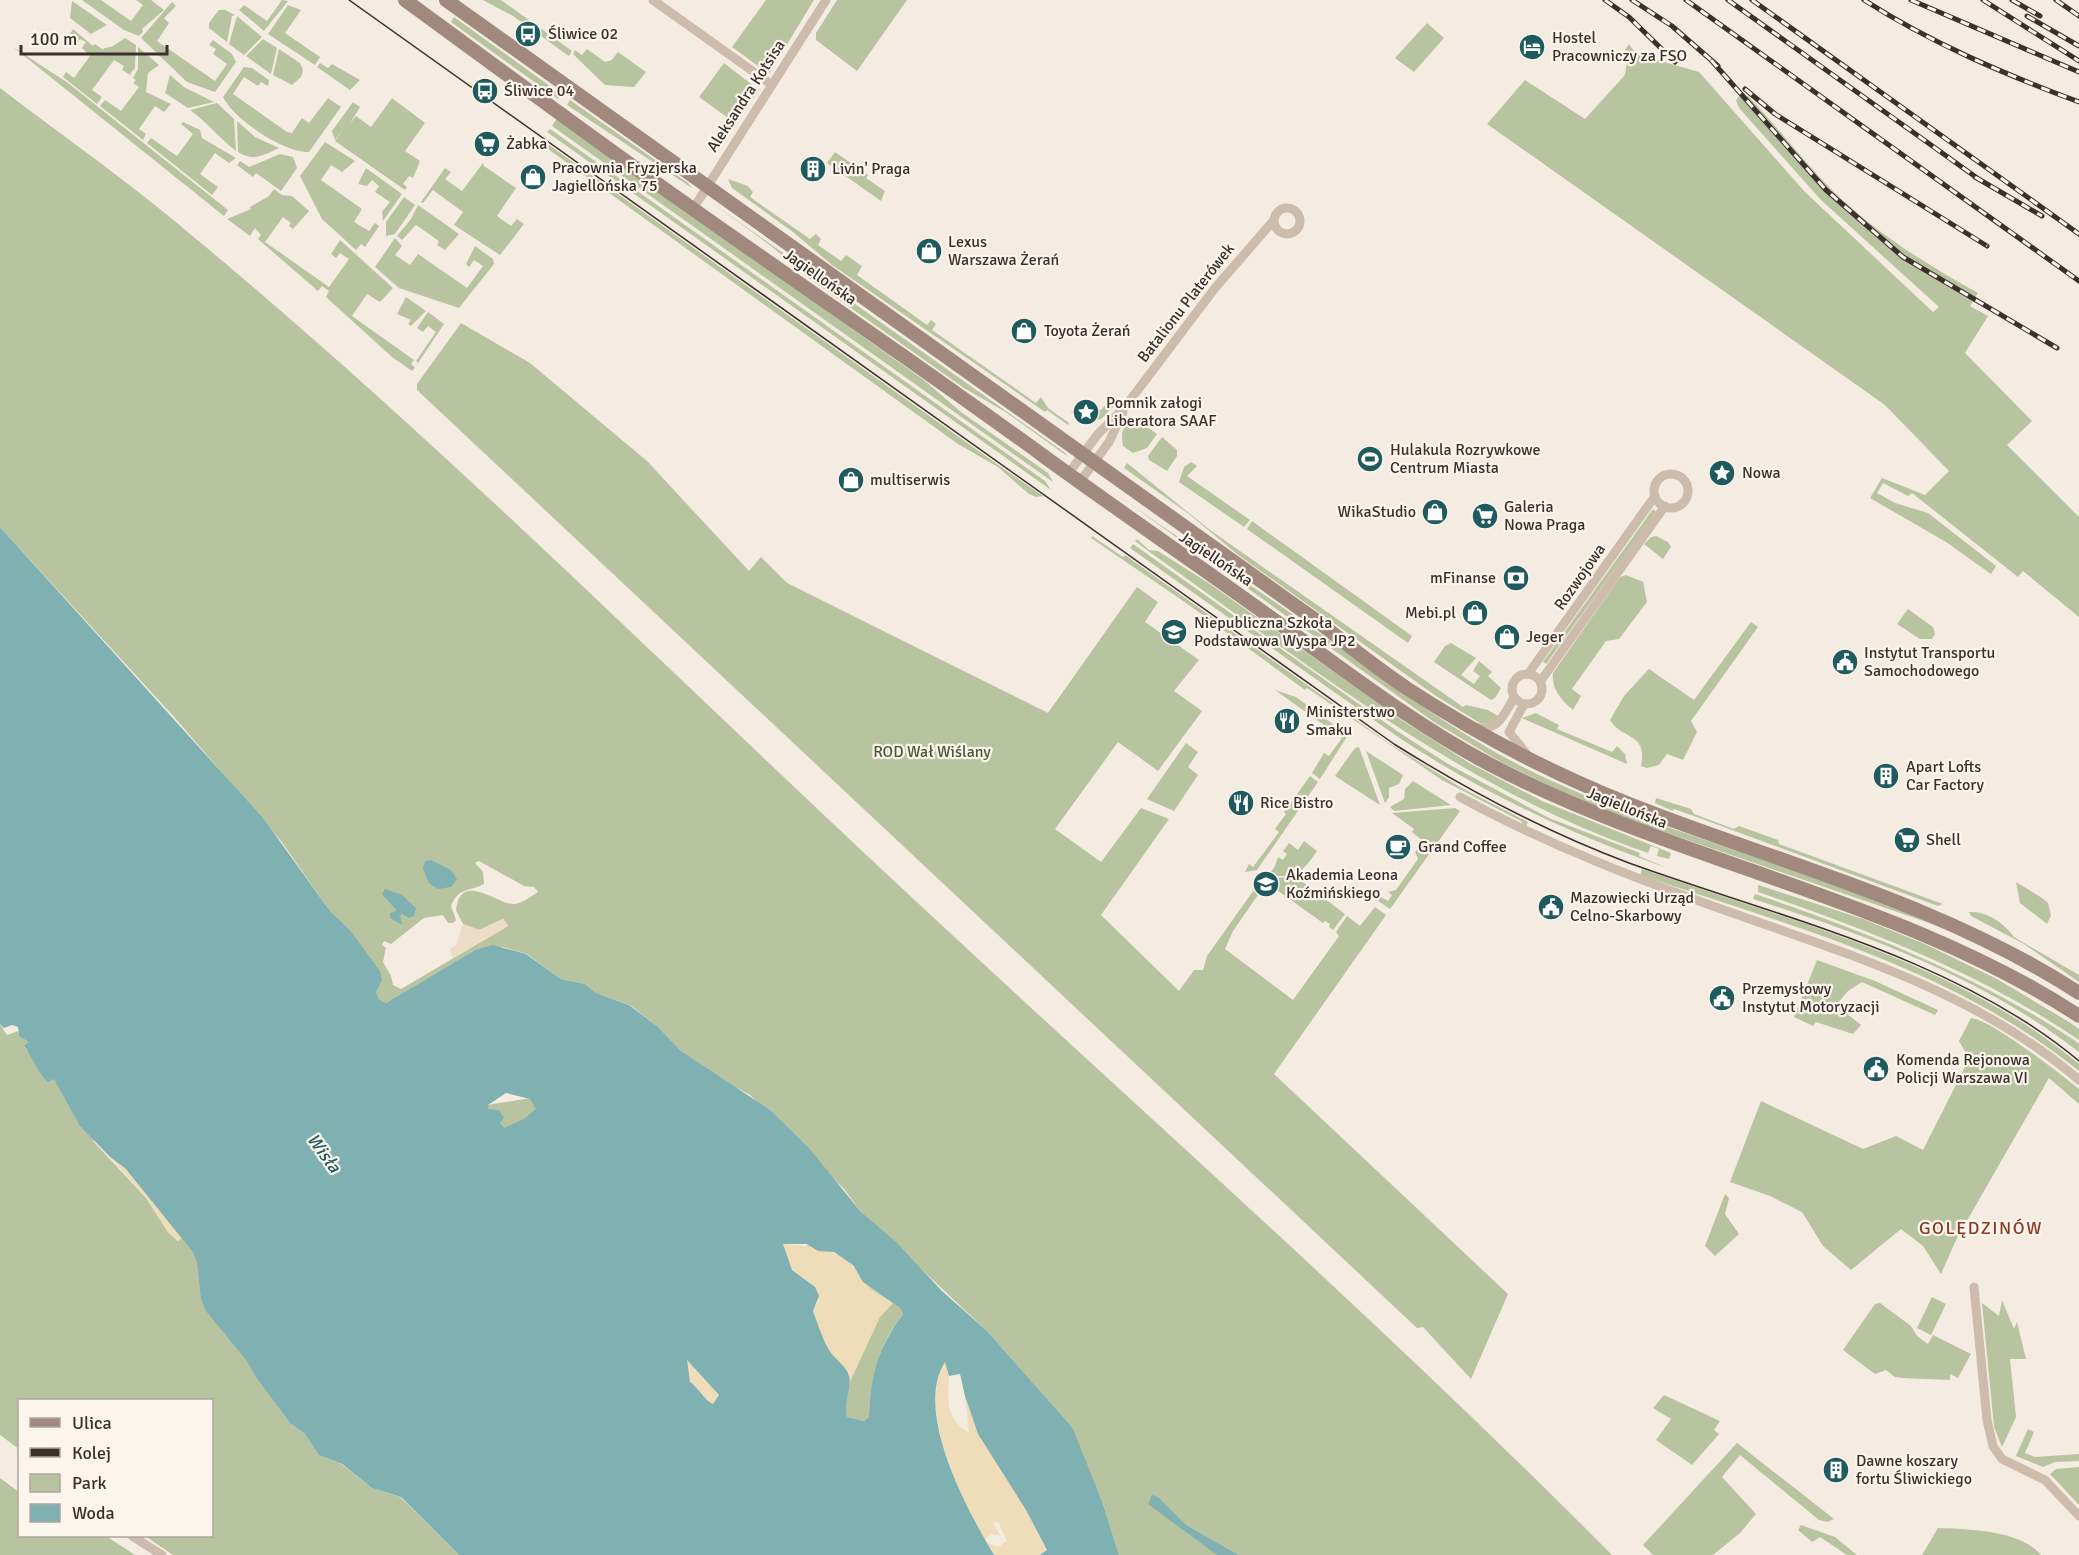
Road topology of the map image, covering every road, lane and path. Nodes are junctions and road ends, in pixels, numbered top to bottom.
1 (405, 0) edge
2 (446, 0) edge
3 (653, 0) edge
4 (826, 0) edge
5 (772, 85) junction
6 (707, 185) junction
7 (693, 209) junction
8 (1274, 220) dead end
9 (1088, 459) junction
10 (1074, 478) junction
11 (1656, 496) junction
12 (1665, 506) junction
13 (1528, 674) junction
14 (1540, 682) junction
15 (1514, 698) junction
16 (1524, 704) junction
17 (1463, 724) junction
18 (1531, 759) junction
19 (1460, 797) dead end
20 (2079, 993) edge
21 (2079, 1016) edge
22 (2079, 1080) edge
23 (1974, 1287) dead end
24 (2079, 1516) edge
25 (134, 1537) edge
26 (162, 1555) edge

1 - 7 main road, Jagiellońska
2 - 6 main road, Jagiellońska
3 - 5 street
4 - 5 street, Aleksandra Kotsisa
5 - 6 street, Aleksandra Kotsisa
6 - 7 street, Aleksandra Kotsisa
6 - 9 main road, Jagiellońska
7 - 10 main road, Jagiellońska
8 - 9 street, Batalionu Platerówek
9 - 10 street, Batalionu Platerówek
9 - 10 street, Batalionu Platerówek
9 - 17 main road, Jagiellońska
10 - 21 main road, Jagiellońska
11 - 12 street
11 - 12 street
11 - 13 street, Rozwojowa
12 - 14 street, Rozwojowa
13 - 14 street
13 - 15 street, Rozwojowa
14 - 16 street, Rozwojowa
15 - 16 street
15 - 17 street, Rozwojowa
16 - 18 street, Rozwojowa
17 - 18 main road, Jagiellońska
18 - 20 main road, Jagiellońska
19 - 22 street
23 - 24 street
25 - 26 street

